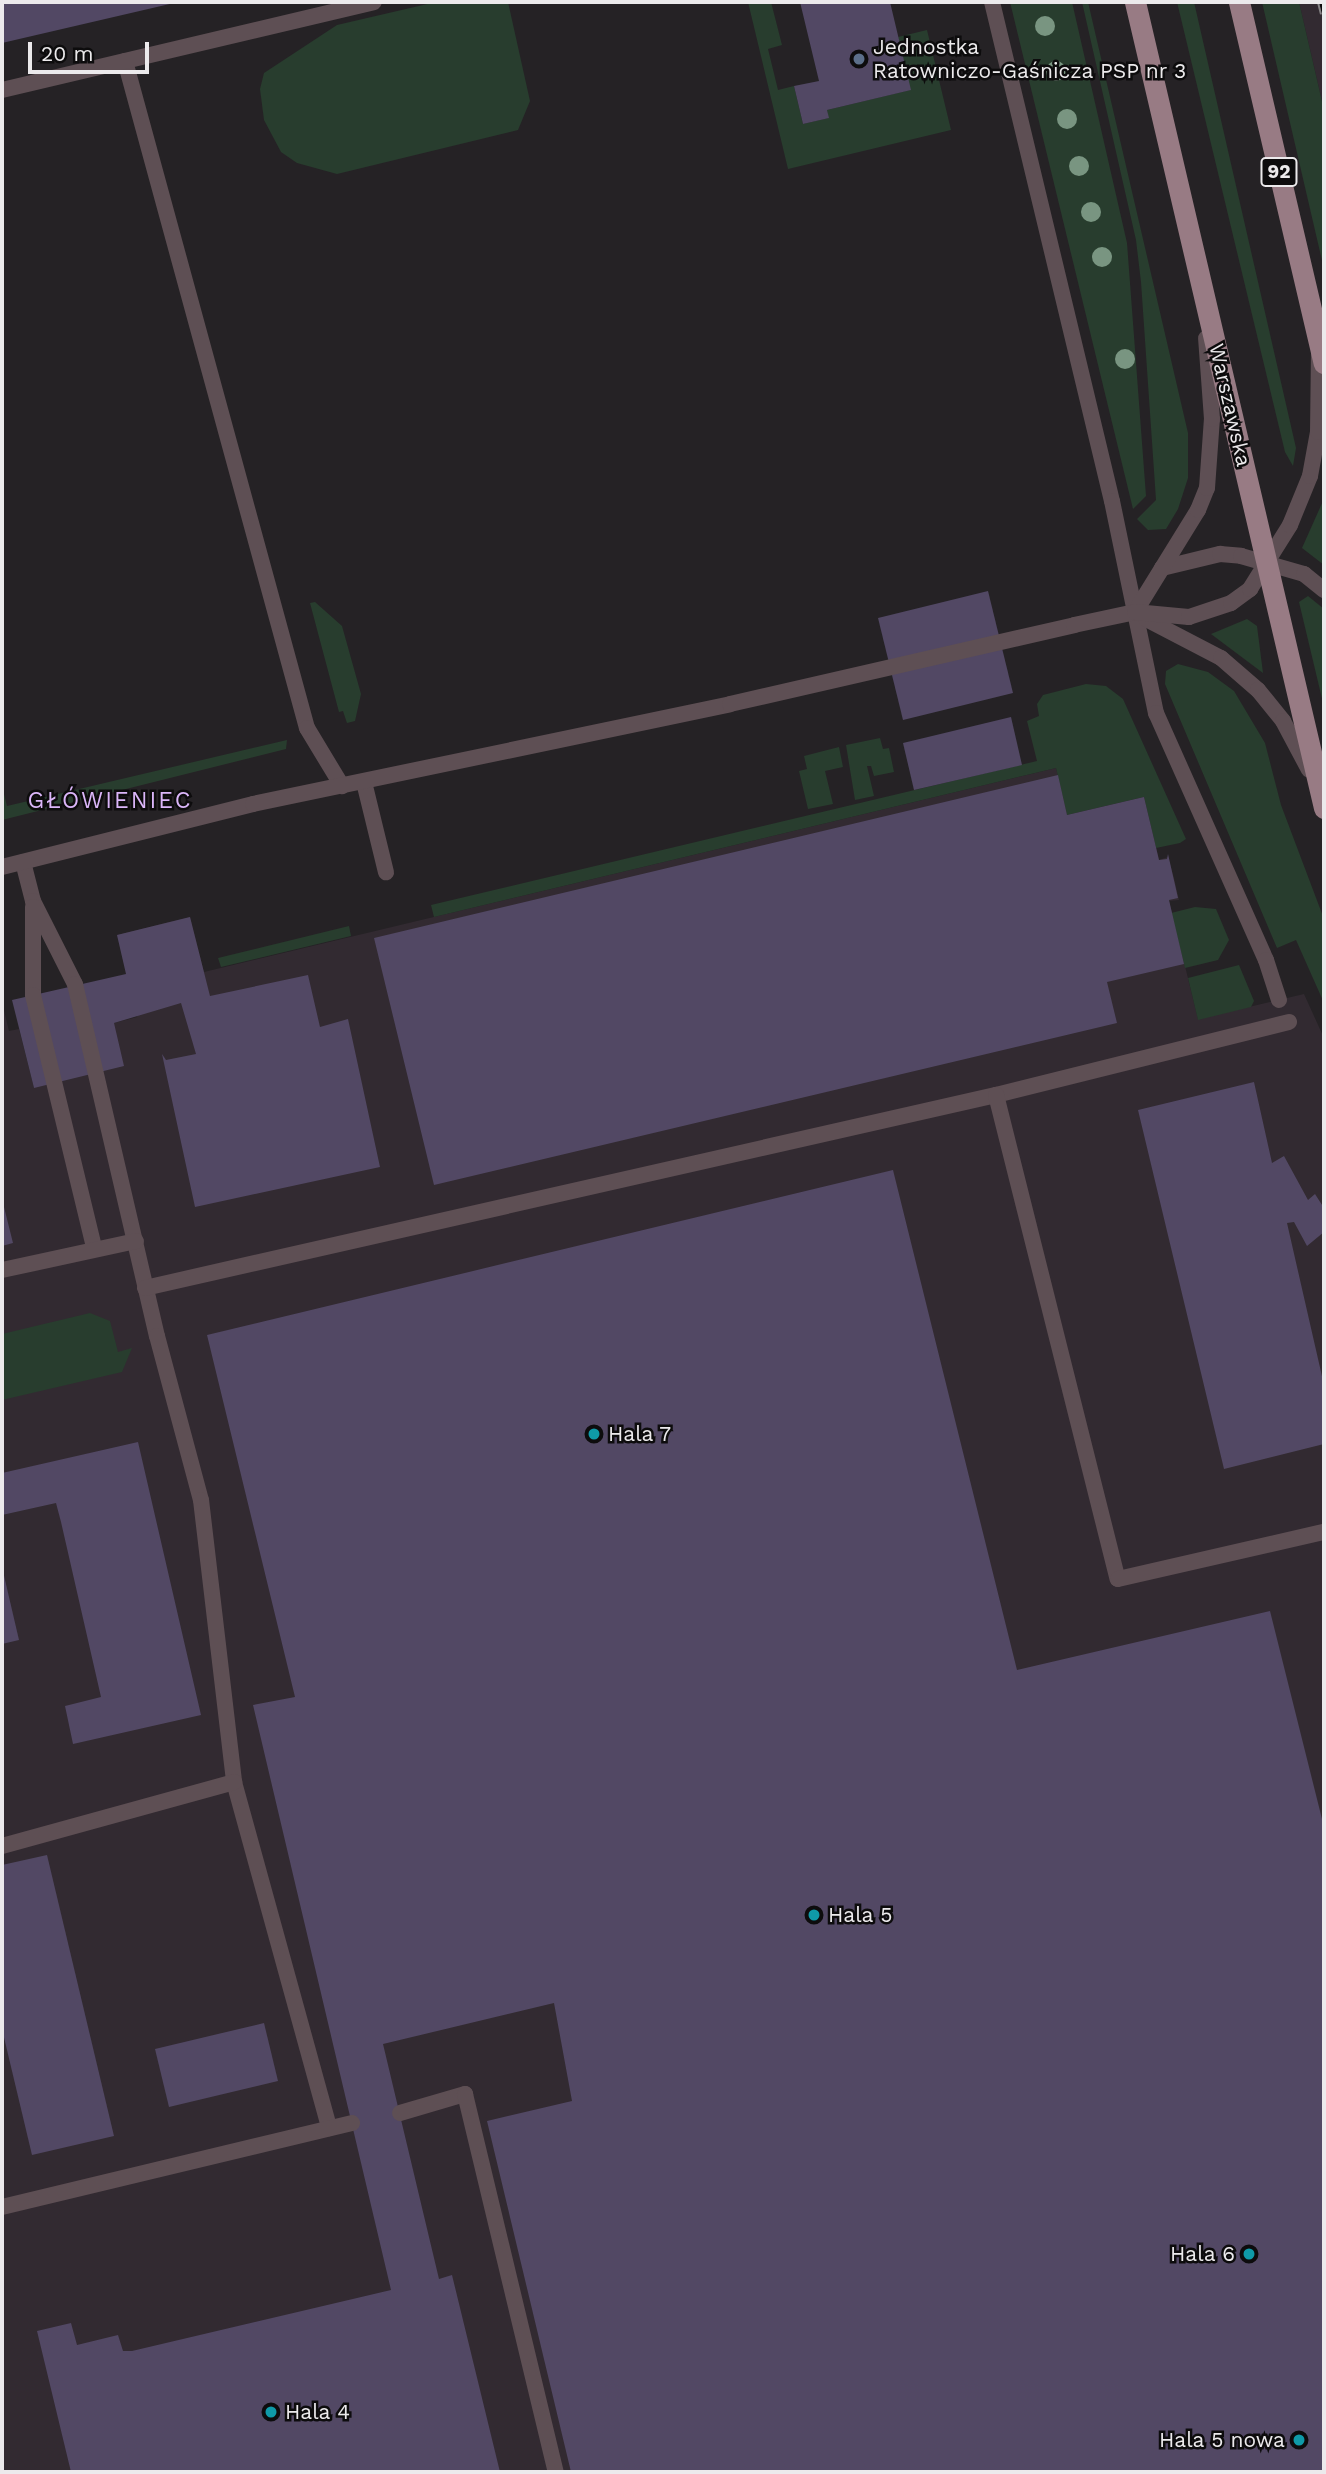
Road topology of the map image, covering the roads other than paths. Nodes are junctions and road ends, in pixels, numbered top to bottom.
1 (374, 2) edge
2 (992, 2) edge
3 (1135, 2) edge
4 (1239, 2) edge
5 (125, 61) junction
6 (2, 90) edge
7 (1203, 294) junction
8 (1319, 341) junction
9 (1324, 363) edge
10 (1266, 560) junction
11 (1162, 568) junction
12 (1324, 590) edge
13 (1135, 612) junction
14 (364, 782) junction
15 (342, 786) junction
16 (1324, 805) edge
17 (23, 862) junction
18 (2, 867) edge
19 (386, 872) dead end
20 (33, 901) junction
21 (1279, 1000) dead end
22 (1289, 1022) dead end
23 (996, 1095) junction
24 (135, 1241) junction
25 (94, 1248) junction
26 (2, 1270) edge
27 (145, 1287) junction
28 (1324, 1532) edge
29 (234, 1782) junction
30 (2, 1846) edge
31 (400, 2113) dead end
32 (352, 2123) dead end
33 (329, 2128) junction
34 (2, 2207) edge
35 (556, 2472) edge

1 - 5 lane
2 - 13 lane
3 - 7 main road, Warszawska
4 - 8 main road, 92
5 - 6 lane
5 - 15 lane
7 - 10 main road, Warszawska
7 - 11 lane
8 - 9 main road, 92
8 - 10 lane
10 - 11 lane
10 - 12 lane
10 - 13 lane
10 - 16 main road, Warszawska
11 - 13 lane
13 - 14 lane
13 - 16 lane
13 - 21 lane
14 - 15 lane
14 - 19 lane
15 - 17 lane
17 - 18 lane
17 - 20 lane
20 - 24 lane
20 - 25 lane
22 - 23 lane
23 - 27 lane
23 - 28 lane
24 - 25 lane
24 - 27 lane
25 - 26 lane
27 - 29 lane
29 - 30 lane
29 - 33 lane
31 - 35 lane
32 - 33 lane
33 - 34 lane

